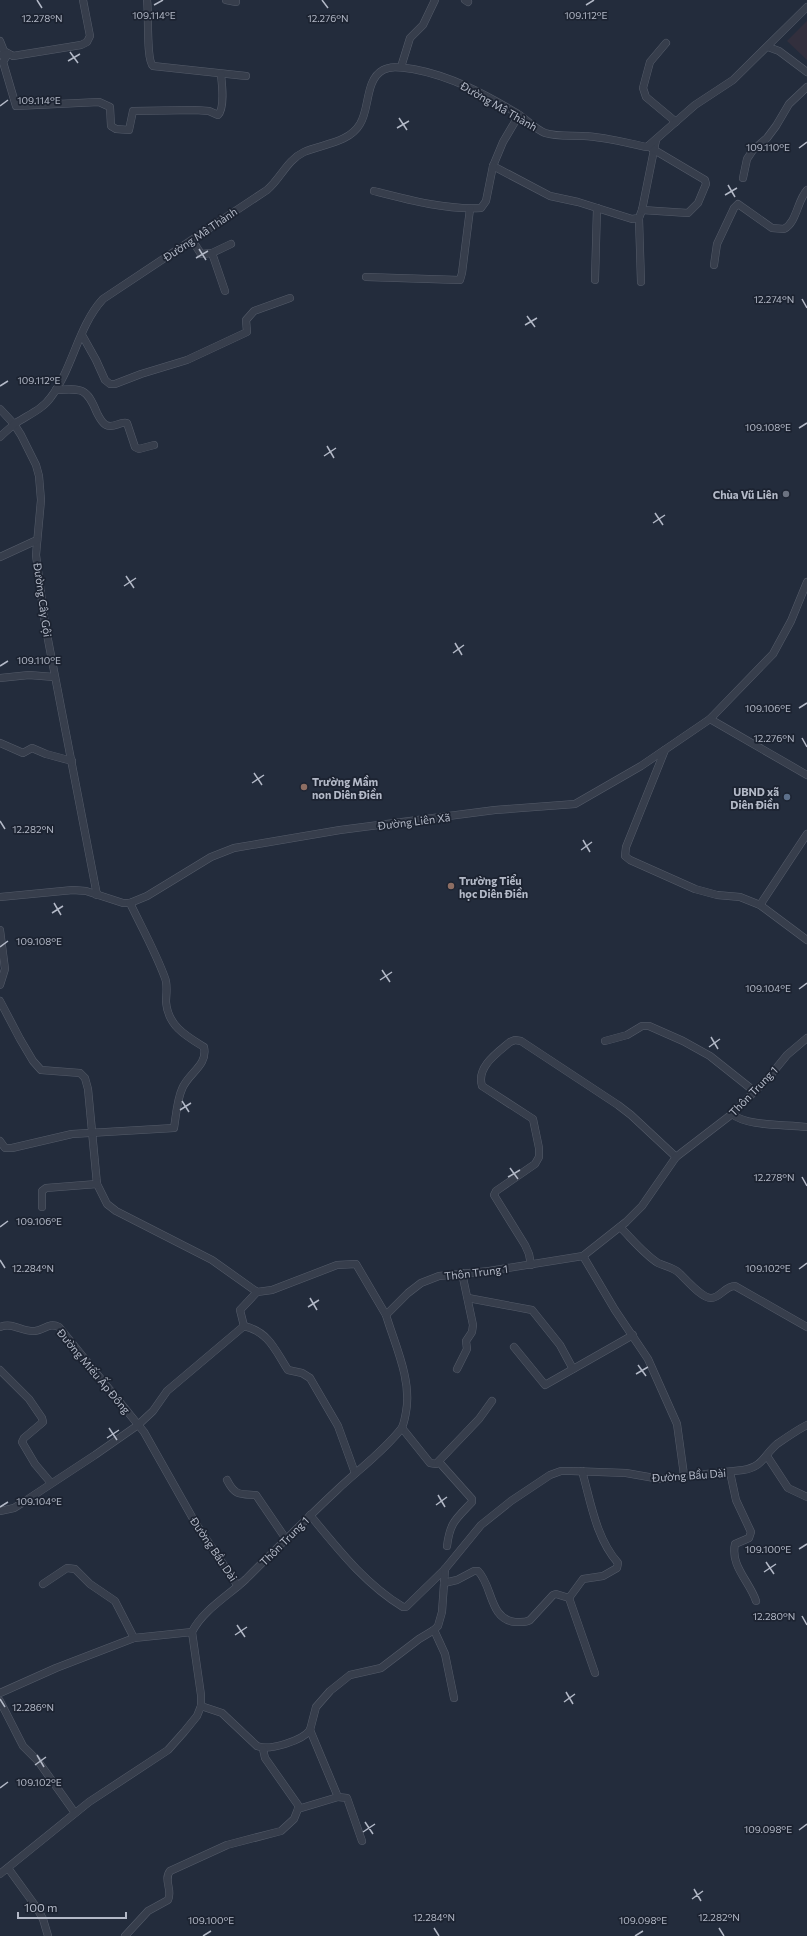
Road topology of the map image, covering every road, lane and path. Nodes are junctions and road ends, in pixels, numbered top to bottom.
1 (84, 0) edge
2 (147, 0) edge
3 (226, 0) edge
4 (435, 0) edge
5 (236, 2) dead end
6 (807, 6) edge
7 (0, 41) edge
8 (666, 43) dead end
9 (768, 47) junction
10 (4, 54) edge
11 (401, 68) junction
12 (807, 72) edge
13 (221, 74) junction
14 (246, 76) dead end
15 (807, 87) edge
16 (519, 115) junction
17 (676, 122) junction
18 (651, 148) junction
19 (493, 166) junction
20 (743, 178) dead end
21 (807, 190) edge
22 (374, 191) dead end
23 (597, 208) junction
24 (470, 209) junction
25 (642, 210) junction
26 (639, 218) junction
27 (192, 240) junction
28 (230, 244) dead end
29 (212, 253) junction
30 (714, 265) dead end
31 (366, 278) dead end
32 (595, 280) dead end
33 (641, 282) dead end
34 (224, 291) dead end
35 (290, 298) dead end
36 (82, 335) junction
37 (56, 390) junction
38 (0, 410) edge
39 (14, 424) junction
40 (0, 437) edge
41 (154, 445) dead end
42 (36, 540) junction
43 (0, 557) edge
44 (807, 582) edge
45 (54, 677) junction
46 (0, 678) edge
47 (710, 719) junction
48 (0, 743) edge
49 (665, 750) junction
50 (72, 761) junction
51 (807, 775) edge
52 (806, 838) edge
53 (97, 894) junction
54 (0, 897) edge
55 (130, 903) junction
56 (760, 905) junction
57 (0, 930) edge
58 (807, 940) edge
59 (0, 985) edge
60 (1, 1005) edge
61 (807, 1038) edge
62 (605, 1041) dead end
63 (754, 1091) junction
64 (732, 1114) junction
65 (807, 1127) edge
66 (92, 1133) junction
67 (0, 1141) edge
68 (676, 1157) junction
69 (97, 1184) junction
70 (42, 1208) dead end
71 (620, 1226) junction
72 (583, 1256) junction
73 (530, 1265) junction
74 (462, 1273) junction
75 (257, 1292) junction
76 (468, 1298) junction
77 (386, 1315) junction
78 (244, 1326) junction
79 (0, 1327) edge
80 (807, 1327) edge
81 (633, 1335) junction
82 (514, 1347) dead end
83 (457, 1369) dead end
84 (573, 1369) junction
85 (0, 1370) edge
86 (492, 1401) dead end
87 (138, 1425) junction
88 (807, 1425) edge
89 (402, 1428) junction
90 (767, 1456) junction
91 (439, 1462) junction
92 (582, 1471) junction
93 (730, 1472) junction
94 (355, 1473) junction
95 (684, 1475) junction
96 (227, 1480) dead end
97 (51, 1484) junction
98 (807, 1497) edge
99 (0, 1511) edge
100 (310, 1515) junction
101 (286, 1539) junction
102 (446, 1546) dead end
103 (445, 1569) junction
104 (444, 1583) junction
105 (43, 1584) dead end
106 (238, 1586) junction
107 (569, 1598) junction
108 (756, 1601) dead end
109 (434, 1630) junction
110 (192, 1632) junction
111 (134, 1638) junction
112 (595, 1673) dead end
113 (0, 1693) edge
114 (454, 1698) dead end
115 (0, 1701) edge
116 (201, 1706) junction
117 (310, 1730) junction
118 (263, 1749) junction
119 (338, 1797) junction
120 (298, 1809) junction
121 (75, 1813) junction
122 (362, 1841) dead end
123 (8, 1868) junction
124 (0, 1874) edge
125 (48, 1936) edge
126 (125, 1936) edge

1 - 10 street
2 - 13 street
3 - 5 street
4 - 11 street
6 - 9 street
7 - 10 street
8 - 17 street
9 - 12 street
9 - 17 street
10 - 13 street
11 - 16 street, Đường Mâ Thành
11 - 27 street, Đường Mâ Thành
13 - 14 street
15 - 20 street
16 - 18 street, Đường Mâ Thành
16 - 19 street
17 - 18 street
18 - 25 street
18 - 25 street, Đường Mâ Thành
19 - 23 street
19 - 24 street
21 - 30 street
22 - 24 street
23 - 26 street
23 - 32 street
24 - 31 street
25 - 26 street
26 - 33 street
27 - 29 street
27 - 36 street, Đường Mâ Thành
28 - 29 street
29 - 34 street
35 - 36 street
36 - 37 street, Đường Mâ Thành
37 - 39 street, Đường Mâ Thành
37 - 41 street
38 - 39 street, Đường Cây Gội
39 - 40 street, Đường Mâ Thành
39 - 42 street, Đường Cây Gội
42 - 43 street
42 - 45 street, Đường Cây Gội
44 - 47 street, Đường Liên Xã
45 - 46 street
45 - 50 street, Đường Cây Gội
47 - 49 street, Đường Liên Xã
47 - 51 street
48 - 50 street
49 - 55 street, Đường Liên Xã
49 - 56 street
50 - 53 street, Đường Cây Gội
52 - 56 street
53 - 54 street
53 - 55 street
55 - 66 street
56 - 58 street
57 - 59 street
60 - 66 street
61 - 63 street, Thôn Trung 1
62 - 63 street
63 - 64 street, Thôn Trung 1
64 - 65 street
64 - 68 street, Thôn Trung 1
66 - 67 street
66 - 69 street
68 - 71 street, Thôn Trung 1
68 - 73 street
69 - 70 street
69 - 75 street
71 - 72 street, Thôn Trung 1
71 - 80 street
72 - 73 street, Thôn Trung 1
72 - 81 street
73 - 74 street, Thôn Trung 1
74 - 76 street
74 - 77 street, Thôn Trung 1
75 - 77 street
75 - 78 street
76 - 83 street
76 - 84 street
77 - 89 street, Thôn Trung 1
78 - 87 street
78 - 94 street
79 - 87 street, Đường Miếu Ấp Đông
81 - 84 street
81 - 95 street
82 - 84 street
85 - 97 street
86 - 91 street
87 - 97 street
87 - 106 street, Đường Bầu Dài
88 - 90 street, Đường Bầu Dài
89 - 91 street
89 - 94 street, Thôn Trung 1
90 - 93 street, Đường Bầu Dài
90 - 98 street
91 - 102 street
92 - 95 street, Đường Bầu Dài
92 - 103 street, Đường Bầu Dài
92 - 107 street
93 - 95 street, Đường Bầu Dài
93 - 108 street
94 - 100 street, Thôn Trung 1
96 - 101 street
97 - 99 street
100 - 101 street, Thôn Trung 1
100 - 103 street, Đường Bầu Dài
101 - 106 street, Thôn Trung 1
103 - 104 street
104 - 107 street
104 - 109 street
105 - 111 street
106 - 110 street, Đường Bầu Dài
107 - 112 street
109 - 114 street
109 - 117 street
110 - 111 street
110 - 116 street
111 - 113 street
115 - 121 street
116 - 118 street
116 - 121 street
117 - 118 street
117 - 119 street
118 - 120 street
119 - 120 street
119 - 122 street
120 - 126 street
121 - 123 street
123 - 124 street
123 - 125 street

